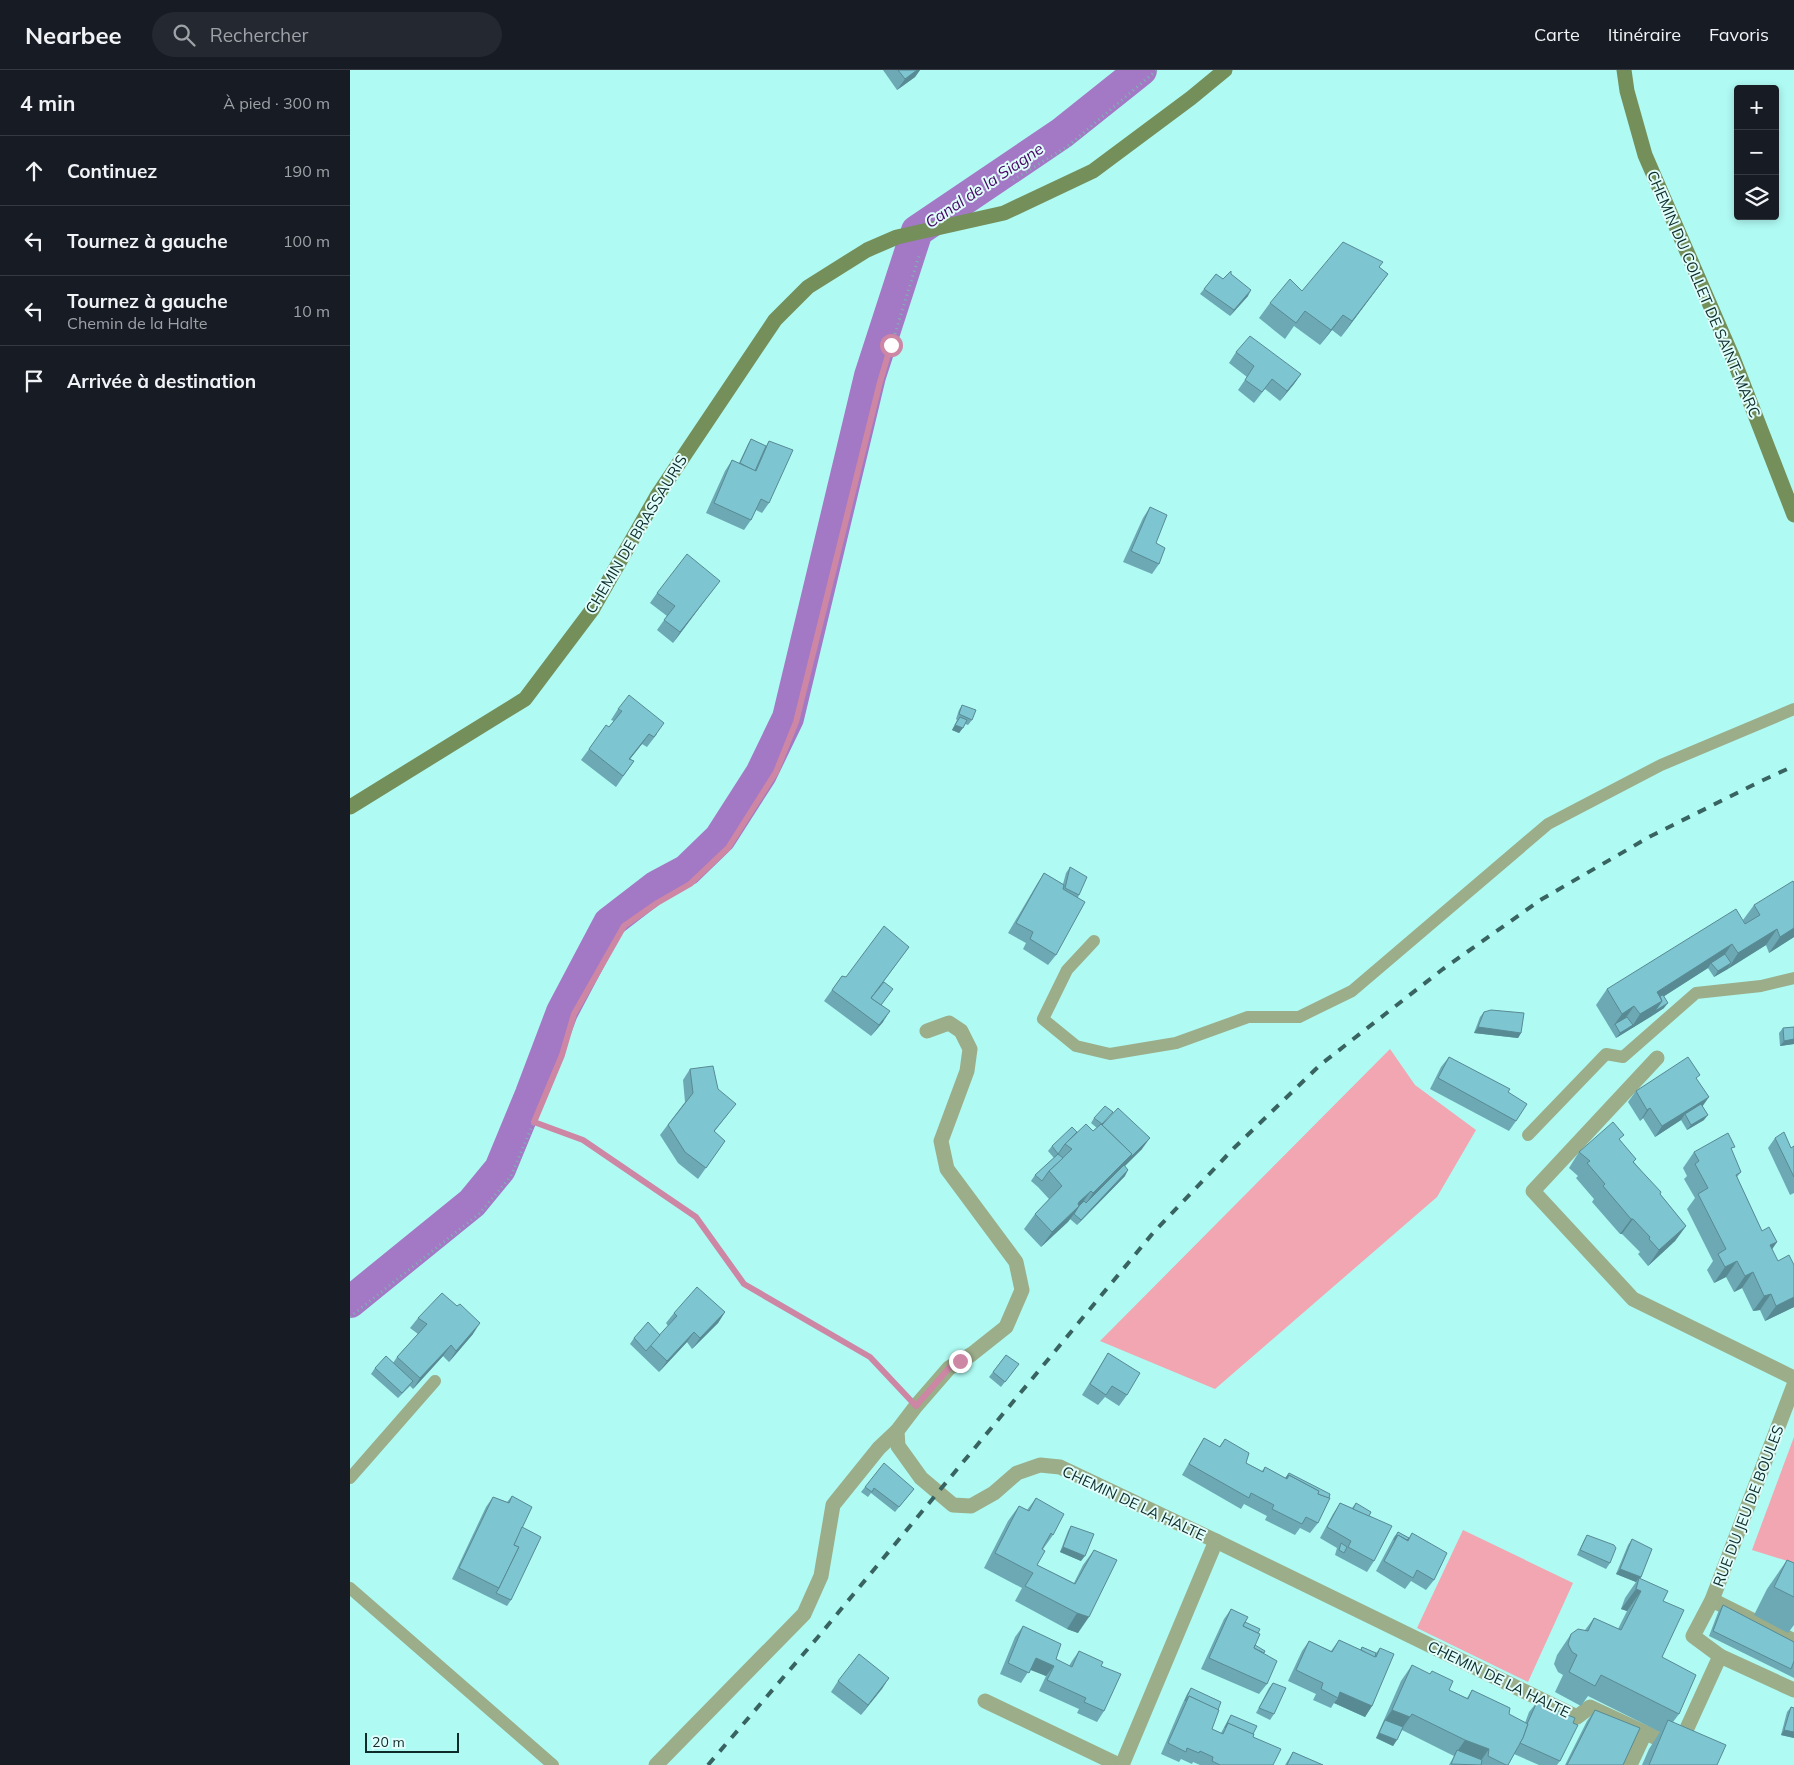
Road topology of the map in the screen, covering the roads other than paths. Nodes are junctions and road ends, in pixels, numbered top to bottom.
1 (1225, 70) edge
2 (1624, 70) edge
3 (1794, 515) edge
4 (1794, 709) edge
5 (350, 807) edge
6 (1094, 942) dead end
7 (1794, 978) edge
8 (927, 1031) dead end
9 (1657, 1058) dead end
10 (1528, 1135) dead end
11 (1794, 1378) edge
12 (435, 1381) dead end
13 (1794, 1385) edge
14 (897, 1431) junction
15 (350, 1478) edge
16 (1216, 1541) junction
17 (350, 1588) edge
18 (1712, 1600) junction
19 (1794, 1641) edge
20 (1720, 1656) junction
21 (1794, 1690) edge
22 (985, 1701) dead end
23 (1644, 1733) junction
24 (553, 1765) edge
25 (656, 1765) edge
26 (1121, 1765) edge
27 (1630, 1765) edge

1 - 5 street, CHEMIN DE BRASSAURIS
2 - 3 street, CHEMIN DU COLLET DE SAINT-MARC
4 - 6 lane
7 - 10 lane
8 - 14 street
9 - 11 street
12 - 15 lane
13 - 18 street, RUE DU JEU DE BOULES
14 - 16 street, CHEMIN DE LA HALTE
14 - 25 street
16 - 23 street, CHEMIN DE LA HALTE
16 - 26 street
17 - 24 lane
18 - 19 street, RUE DU JEU DE BOULES
18 - 20 street, RUE DU JEU DE BOULES
20 - 21 street
20 - 23 street, CHEMIN DE LA HALTE
22 - 26 street
23 - 27 street

